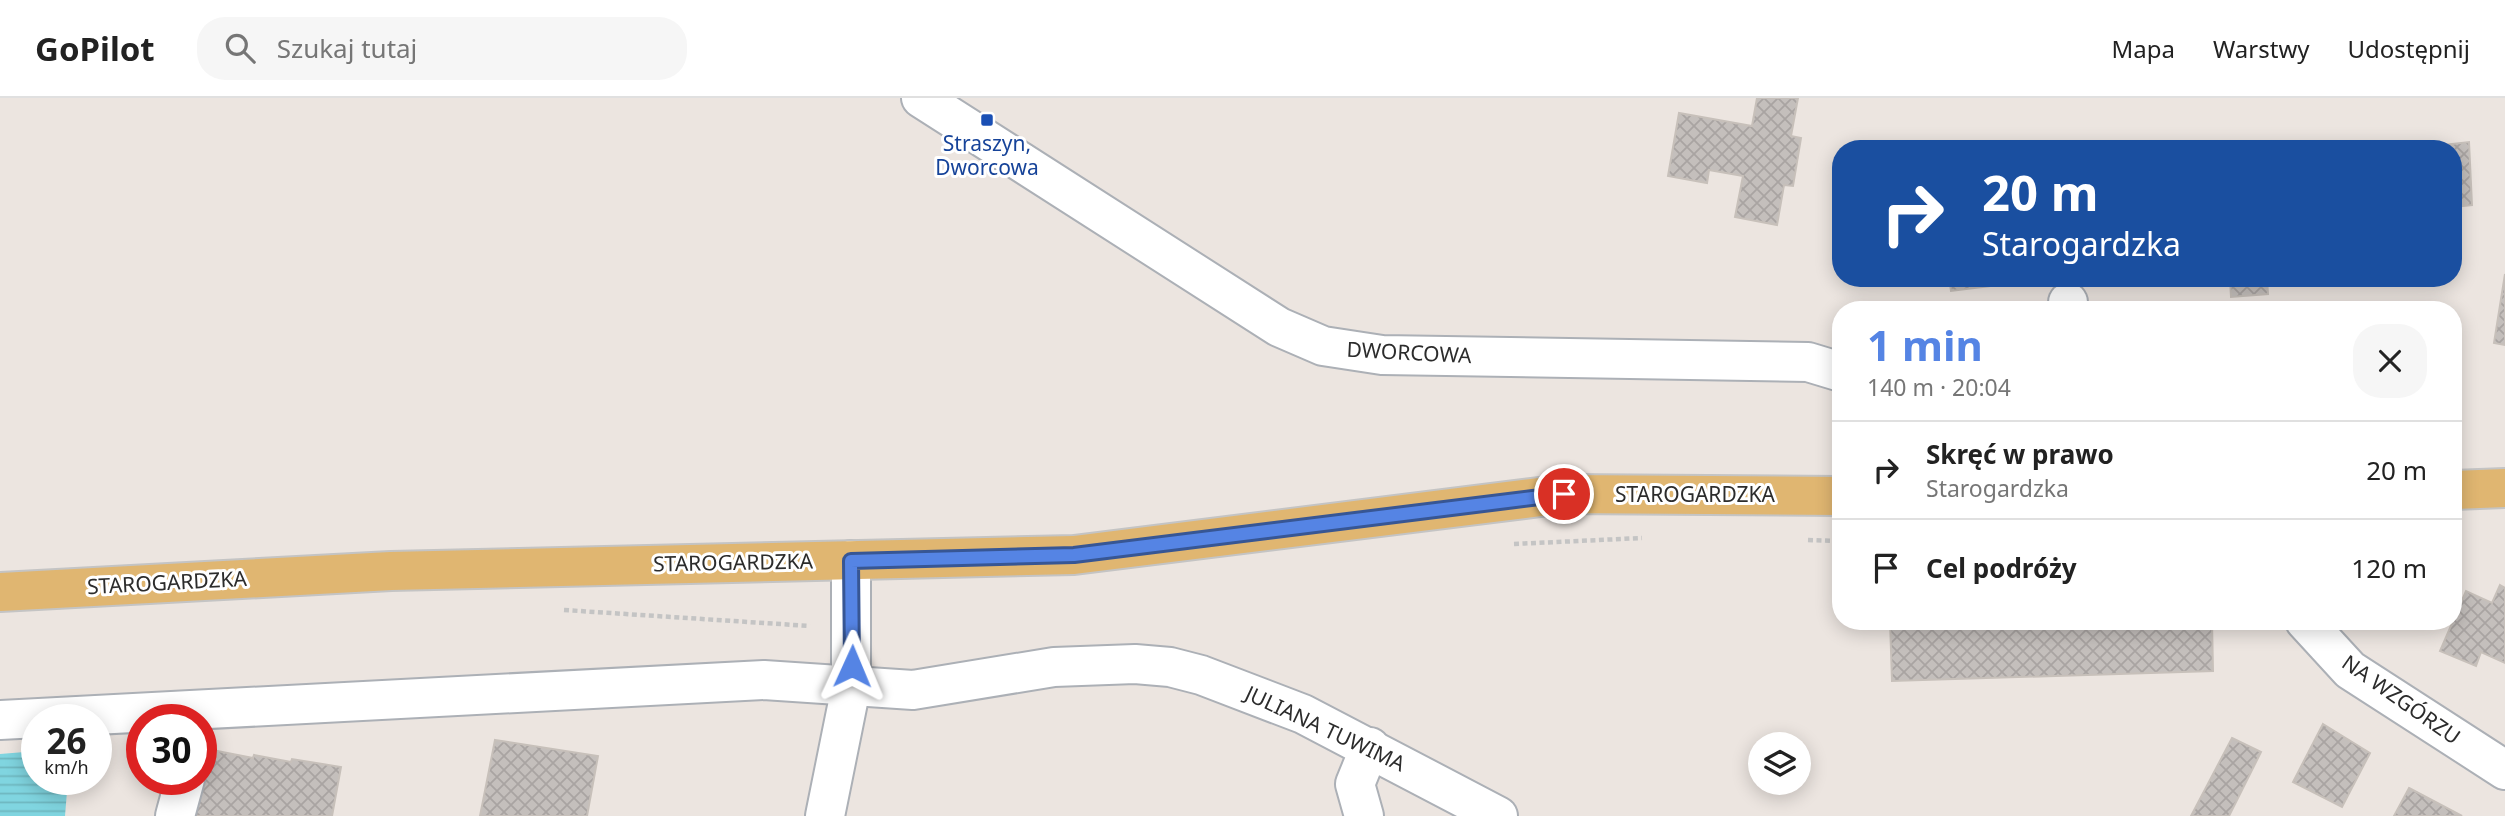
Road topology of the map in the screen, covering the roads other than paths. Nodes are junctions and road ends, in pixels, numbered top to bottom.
1 (921, 98) edge
2 (1832, 369) edge
3 (2505, 488) edge
4 (2462, 490) edge
5 (1832, 496) edge
6 (851, 561) junction
7 (0, 592) edge
8 (2313, 630) edge
9 (851, 687) junction
10 (217, 712) edge
11 (126, 716) edge
12 (0, 720) edge
13 (1370, 747) junction
14 (2505, 770) edge
15 (181, 795) edge
16 (175, 816) edge
17 (825, 816) edge
18 (1364, 816) edge
19 (1498, 816) edge

1 - 2 street, DWORCOWA
3 - 4 main road
5 - 6 main road, STAROGARDZKA
6 - 7 main road, STAROGARDZKA
6 - 9 street
8 - 14 street, NA WZGÓRZU
9 - 10 street, JULIANA TUWIMA
9 - 13 street, JULIANA TUWIMA
9 - 17 street
11 - 12 street, JULIANA TUWIMA
13 - 18 street
13 - 19 street, JULIANA TUWIMA
15 - 16 street

